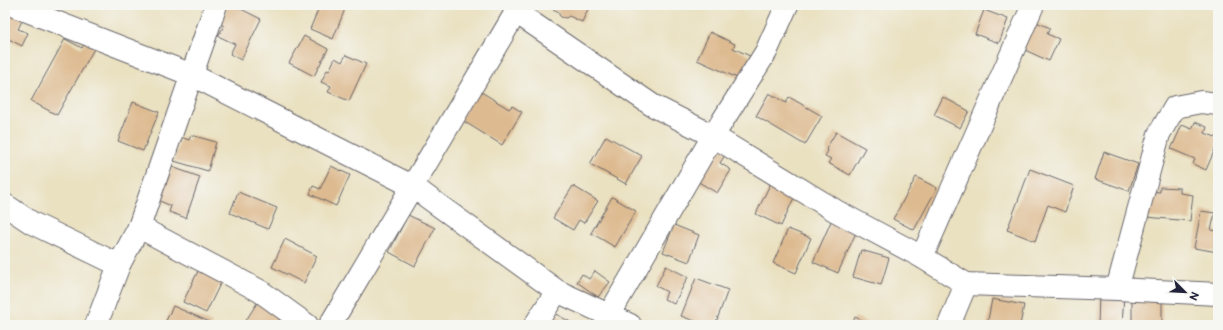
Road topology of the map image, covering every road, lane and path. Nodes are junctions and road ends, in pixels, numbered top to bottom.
1 (12, 5) edge
2 (216, 5) edge
3 (787, 5) edge
4 (1034, 5) edge
5 (514, 9) edge
6 (192, 75) junction
7 (1218, 104) edge
8 (713, 136) junction
9 (412, 186) junction
10 (5, 205) edge
11 (139, 227) junction
12 (922, 257) junction
13 (120, 265) junction
14 (966, 284) junction
15 (1117, 289) junction
16 (556, 291) junction
17 (1218, 294) edge
18 (609, 314) junction
19 (96, 325) edge
20 (307, 325) edge
21 (330, 325) edge
22 (535, 325) edge
23 (630, 325) edge
24 (949, 325) edge

1 - 6 street
2 - 6 street
3 - 8 street
4 - 12 street
5 - 8 street
5 - 9 street
6 - 9 street
6 - 11 street
7 - 15 street
8 - 12 street
8 - 18 street
9 - 16 street
9 - 21 street
10 - 13 street
11 - 13 street
11 - 20 street
12 - 14 street
13 - 19 street
14 - 15 street
14 - 24 street
15 - 17 street
16 - 18 street
16 - 22 street
18 - 23 street

